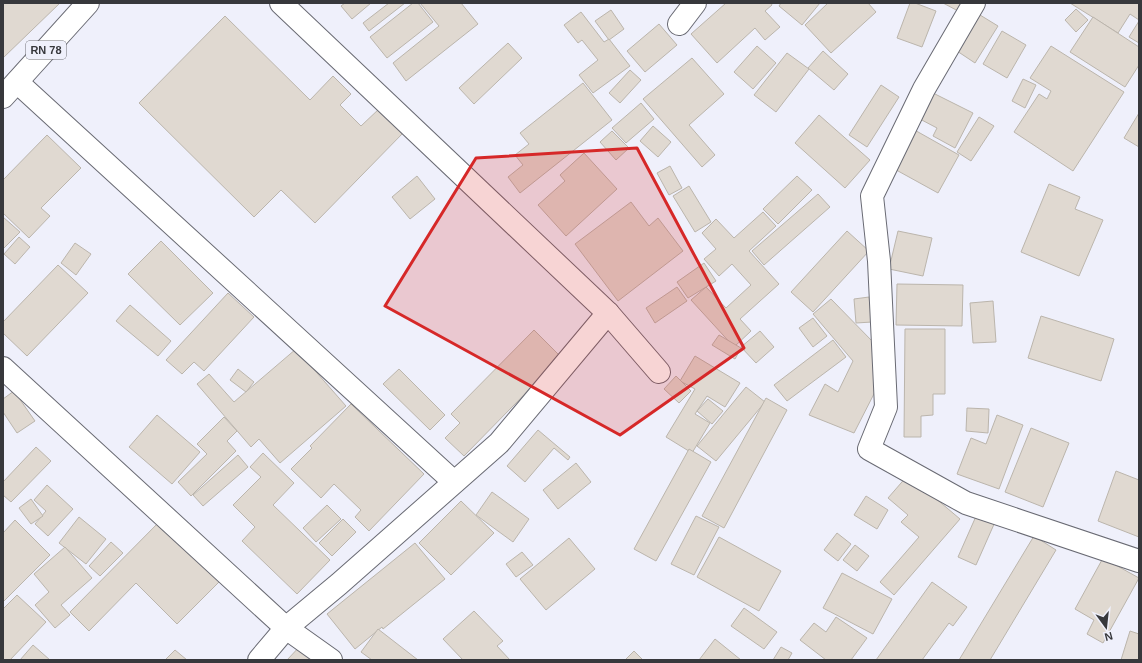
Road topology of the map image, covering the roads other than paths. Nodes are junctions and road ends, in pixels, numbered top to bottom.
1 (88, 3) edge
2 (281, 3) edge
3 (695, 3) edge
4 (974, 3) edge
5 (679, 24) dead end
6 (10, 90) edge
7 (608, 313) junction
8 (3, 368) edge
9 (660, 372) dead end
10 (454, 482) junction
11 (1139, 561) edge
12 (286, 628) junction
13 (259, 660) edge
14 (331, 660) edge

1 - 6 street, RN 78
2 - 7 street
3 - 5 street
4 - 11 street
6 - 10 street
7 - 9 street
7 - 10 street
8 - 12 street
10 - 12 street
12 - 13 street
12 - 14 street

